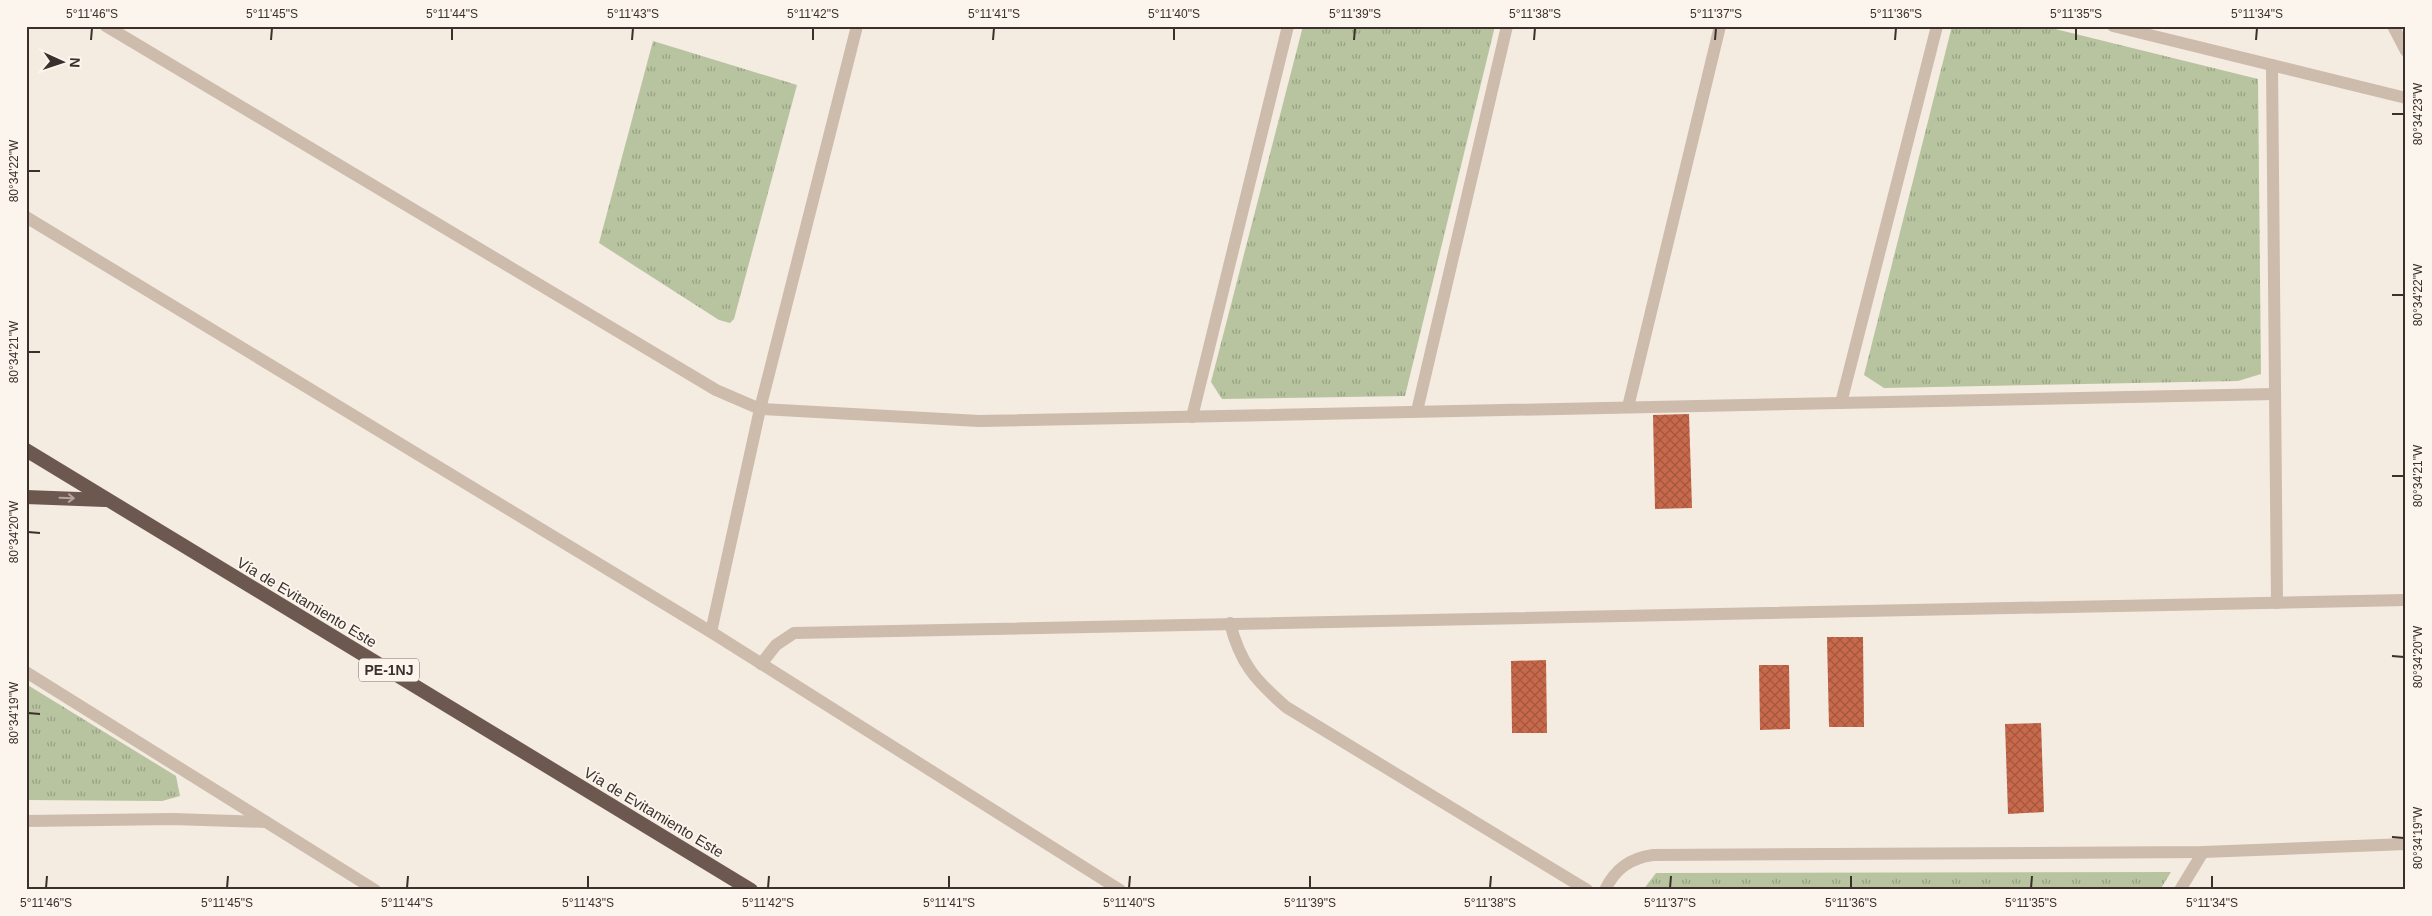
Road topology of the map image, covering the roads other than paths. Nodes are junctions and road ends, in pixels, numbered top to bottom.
1 (106, 26) edge
2 (857, 26) edge
3 (1288, 26) edge
4 (1507, 26) edge
5 (1720, 26) edge
6 (1937, 26) edge
7 (2113, 26) edge
8 (2393, 26) edge
9 (2406, 51) edge
10 (2272, 66) junction
11 (2406, 98) edge
12 (26, 217) edge
13 (2275, 394) junction
14 (1841, 403) junction
15 (1628, 408) junction
16 (760, 409) junction
17 (1417, 411) junction
18 (1192, 416) junction
19 (26, 450) edge
20 (26, 496) edge
21 (108, 500) junction
22 (2406, 600) edge
23 (2277, 603) junction
24 (1230, 623) junction
25 (712, 632) junction
26 (760, 664) junction
27 (26, 672) edge
28 (26, 820) edge
29 (266, 822) junction
30 (2406, 844) edge
31 (2203, 852) junction
32 (374, 890) edge
33 (751, 890) edge
34 (1120, 890) edge
35 (1587, 890) edge
36 (1605, 890) edge
37 (2180, 890) edge

1 - 16 street
2 - 16 street
3 - 18 street
4 - 17 street
5 - 15 street
6 - 14 street
7 - 10 street
8 - 9 street
10 - 11 street
10 - 13 street
12 - 25 street
13 - 14 street
13 - 23 street
14 - 15 street
15 - 17 street
16 - 18 street
16 - 25 street
17 - 18 street
19 - 21 highway, Vía de Evitamiento Este / PE-1NJ
20 -> 21 highway
21 - 33 highway, Vía de Evitamiento Este / PE-1NJ
22 - 23 street
23 - 24 street
24 - 26 street
24 - 35 street
25 - 26 street
26 - 34 street
27 - 29 street
28 - 29 street
29 - 32 street
30 - 31 street
31 - 36 street
31 - 37 street

